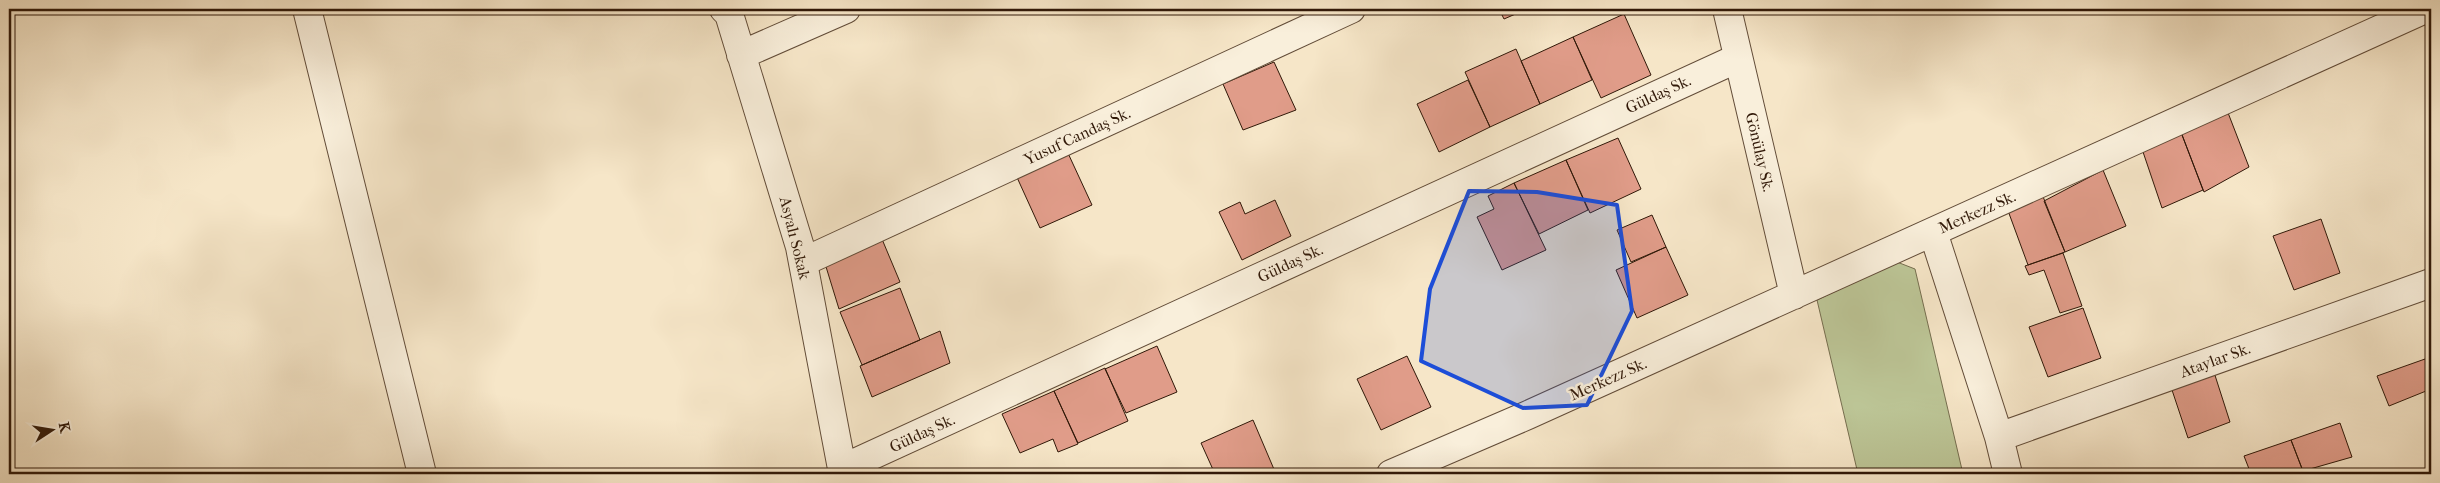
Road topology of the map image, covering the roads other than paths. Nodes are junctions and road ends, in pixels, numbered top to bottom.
1 (307, 9) edge
2 (724, 9) edge
3 (846, 9) edge
4 (1351, 9) edge
5 (1727, 9) edge
6 (2425, 9) edge
7 (741, 54) junction
8 (1738, 58) junction
9 (1933, 232) junction
10 (803, 262) junction
11 (2431, 283) edge
12 (1794, 295) junction
13 (1999, 437) junction
14 (843, 472) edge
15 (422, 474) edge
16 (1391, 474) edge
17 (2008, 474) edge

1 - 15 street
2 - 7 street, Asyalı Sokak
3 - 7 street
4 - 10 street, Yusuf Candaş Sk.
5 - 8 street, Gönülay Sk.
6 - 9 street, Merkezz Sk.
7 - 10 street, Asyalı Sokak
8 - 12 street, Gönülay Sk.
8 - 14 street, Güldaş Sk.
9 - 12 street, Merkezz Sk.
9 - 13 street
10 - 14 street, Asyalı Sokak
11 - 13 street, Ataylar Sk.
12 - 16 street, Merkezz Sk.
13 - 17 street

